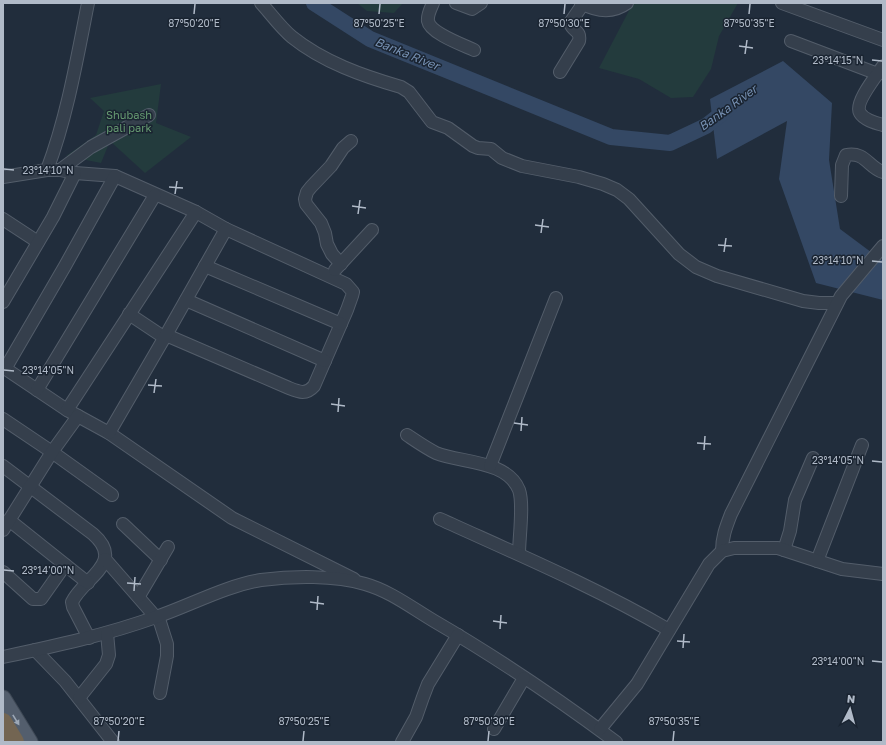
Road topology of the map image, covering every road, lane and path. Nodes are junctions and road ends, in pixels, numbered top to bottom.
1 (88, 3) edge
2 (261, 3) edge
3 (433, 3) edge
4 (456, 3) edge
5 (481, 3) edge
6 (627, 3) edge
7 (782, 3) edge
8 (582, 4) edge
9 (883, 40) edge
10 (791, 41) dead end
11 (474, 50) dead end
12 (880, 70) edge
13 (560, 72) dead end
14 (149, 115) dead end
15 (883, 125) edge
16 (352, 141) dead end
17 (47, 170) junction
18 (60, 170) junction
19 (883, 172) edge
20 (75, 173) junction
21 (115, 176) junction
22 (3, 177) edge
23 (155, 195) junction
24 (841, 196) dead end
25 (196, 212) junction
26 (3, 219) edge
27 (226, 228) junction
28 (372, 230) dead end
29 (38, 242) junction
30 (883, 246) edge
31 (341, 264) junction
32 (204, 266) junction
33 (329, 277) junction
34 (556, 298) dead end
35 (839, 299) junction
36 (186, 300) junction
37 (3, 302) edge
38 (129, 314) junction
39 (341, 324) junction
40 (165, 337) junction
41 (325, 361) junction
42 (4, 368) edge
43 (37, 390) junction
44 (67, 410) junction
45 (78, 416) junction
46 (3, 419) edge
47 (109, 433) junction
48 (407, 435) dead end
49 (862, 445) dead end
50 (52, 452) junction
51 (813, 458) dead end
52 (3, 466) edge
53 (490, 466) junction
54 (30, 487) junction
55 (112, 495) dead end
56 (440, 519) dead end
57 (123, 524) dead end
58 (6, 525) edge
59 (168, 548) dead end
60 (784, 550) junction
61 (722, 551) junction
62 (519, 554) junction
63 (105, 559) junction
64 (161, 560) junction
65 (817, 561) junction
66 (65, 565) junction
67 (3, 572) edge
68 (883, 574) edge
69 (88, 583) junction
70 (365, 584) junction
71 (139, 596) junction
72 (157, 617) junction
73 (669, 630) junction
74 (107, 632) junction
75 (458, 635) junction
76 (89, 638) junction
77 (35, 650) junction
78 (3, 657) edge
79 (524, 678) junction
80 (160, 693) dead end
81 (3, 698) edge
82 (79, 698) junction
83 (3, 722) edge
84 (494, 729) dead end
85 (607, 737) edge
86 (15, 742) edge
87 (30, 742) edge
88 (113, 742) edge
89 (402, 742) edge

1 - 17 street
2 - 35 street
3 - 11 street
4 - 5 street
6 - 8 street
7 - 9 street
8 - 13 street
10 - 12 street
12 - 15 street
14 - 18 street
16 - 31 street
17 - 18 street
17 - 22 street
18 - 20 street
19 - 24 street
20 - 21 street
20 - 29 street
21 - 23 street
21 - 42 street
23 - 25 street
23 - 43 street
25 - 27 street
25 - 38 street
26 - 29 street
27 - 32 street
27 - 33 street
28 - 31 street
29 - 37 street
30 - 35 street
31 - 33 street
32 - 36 street
32 - 39 street
33 - 39 street
34 - 53 street
35 - 61 street
36 - 40 street
36 - 41 street
38 - 40 street
38 - 44 street
39 - 41 street
40 - 41 street
40 - 47 street
42 - 43 street
43 - 44 street
44 - 45 street
45 - 47 street
45 - 50 street
46 - 50 street
47 - 70 street
48 - 53 street
49 - 65 street
50 - 54 street
50 - 55 street
51 - 60 street
52 - 54 street
53 - 62 street
54 - 58 street
54 - 63 street
56 - 62 street
57 - 64 street
58 - 66 street
59 - 64 street
60 - 61 street
60 - 65 street
61 - 73 street
62 - 73 street
63 - 69 street
63 - 71 street
64 - 71 street
65 - 68 street
66 - 67 street
66 - 69 street
69 - 76 street
70 - 72 street
70 - 75 street
71 - 72 street
72 - 74 street
72 - 80 street
73 - 85 street
74 - 76 street
74 - 82 street
75 - 79 street
75 - 89 street
76 - 77 street
77 - 78 street
77 - 82 street
79 - 84 street
79 - 85 street
81 -> 87 main road
82 - 88 street
83 - 86 highway

